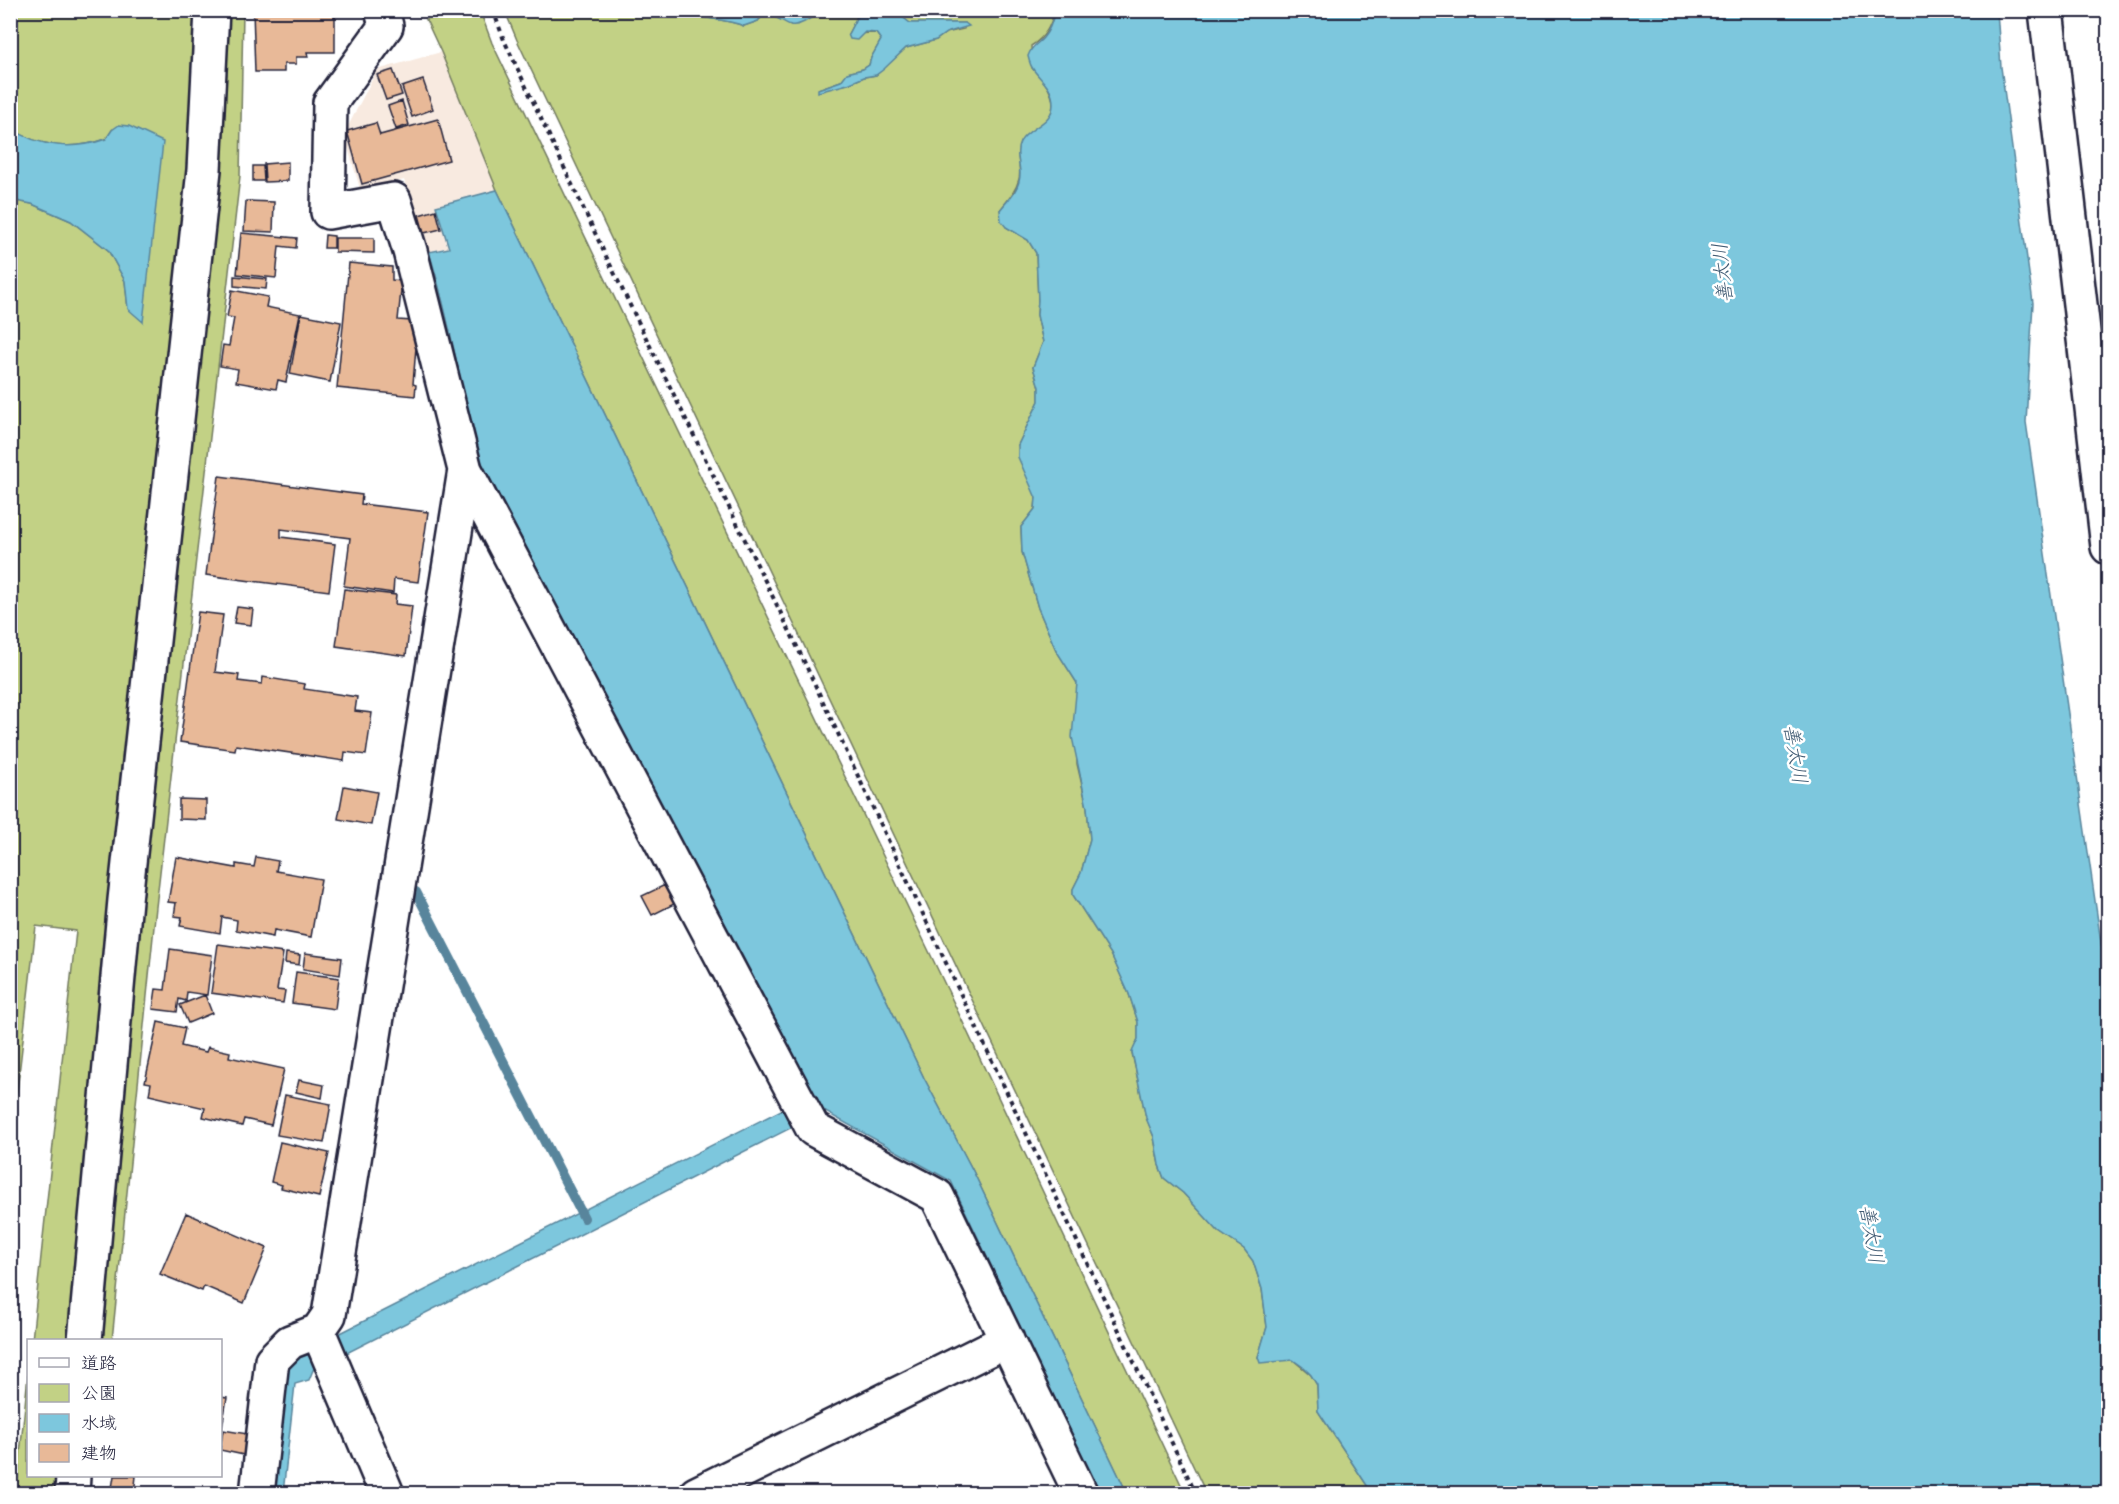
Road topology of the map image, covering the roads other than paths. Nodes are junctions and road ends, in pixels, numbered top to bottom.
1 (213, 10) edge
2 (382, 10) edge
3 (2046, 10) edge
4 (465, 470) junction
5 (2109, 547) edge
6 (318, 1331) junction
7 (86, 1339) edge
8 (1007, 1340) junction
9 (74, 1477) edge
10 (72, 1494) edge
11 (257, 1494) edge
12 (387, 1494) edge
13 (696, 1494) edge
14 (1081, 1494) edge

1 - 7 street
2 - 4 street
3 - 5 street
4 - 6 street
4 - 8 street
6 - 11 street
6 - 12 street
8 - 13 street
8 - 14 street
9 - 10 street

